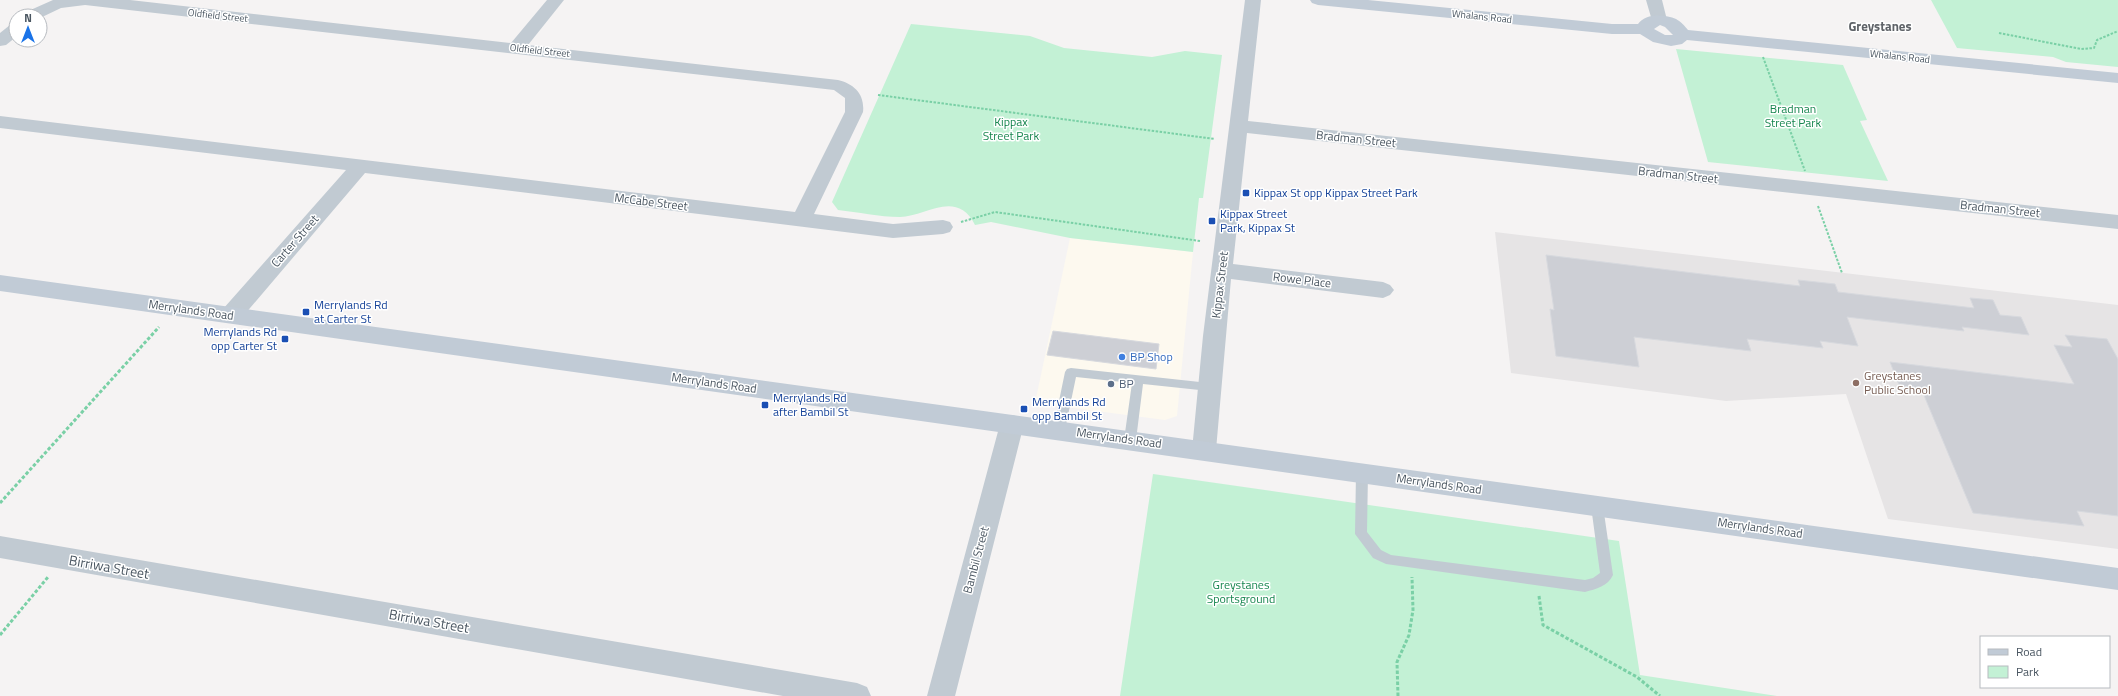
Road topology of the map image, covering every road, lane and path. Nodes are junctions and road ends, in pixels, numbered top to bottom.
1 (85, 0) edge
2 (556, 0) edge
3 (1253, 0) edge
4 (1318, 0) edge
5 (1654, 0) edge
6 (48, 8) edge
7 (1652, 25) junction
8 (2118, 31) edge
9 (1999, 33) dead end
10 (1757, 42) junction
11 (516, 48) junction
12 (2118, 78) edge
13 (878, 95) dead end
14 (0, 122) edge
15 (1238, 126) junction
16 (1215, 139) dead end
17 (360, 167) junction
18 (1811, 189) junction
19 (801, 220) junction
20 (2118, 222) edge
21 (943, 227) joint
22 (1200, 241) dead end
23 (1222, 270) junction
24 (1842, 273) dead end
25 (0, 283) edge
26 (1383, 290) dead end
27 (231, 315) junction
28 (159, 327) dead end
29 (1138, 379) junction
30 (1209, 387) junction
31 (1012, 424) junction
32 (1059, 430) junction
33 (1130, 440) junction
34 (1204, 450) junction
35 (1362, 473) junction
36 (0, 503) edge
37 (1597, 506) junction
38 (0, 547) edge
39 (64, 558) junction
40 (1412, 562) junction
41 (2118, 579) edge
42 (1536, 580) junction
43 (0, 635) edge
44 (857, 696) edge
45 (941, 696) edge
46 (1398, 696) edge
47 (1660, 696) edge

1 - 6 street, Oldfield Street
1 - 11 street, Oldfield Street
2 - 11 street
3 - 15 street, Kippax Street
4 - 7 main road, Whalans Road
5 - 7 street
7 - 10 main road, Whalans Road
8 - 9 path
10 - 12 main road, Whalans Road
10 - 18 path
11 - 19 street, Oldfield Street
13 - 16 path
14 - 17 street
15 - 18 street, Bradman Street
15 - 23 street, Kippax Street
17 - 19 street, McCabe Street
17 - 27 street, Carter Street
18 - 20 street, Bradman Street
18 - 24 path
19 - 21 street, McCabe Street
21 - 22 path
23 - 26 street, Rowe Place
23 - 30 street, Kippax Street
25 - 27 main road, Merrylands Road
27 - 31 main road, Merrylands Road
28 - 36 path
29 - 30 lane
29 - 32 lane
29 - 33 lane
30 - 34 street, Kippax Street
31 - 32 main road, Merrylands Road
31 - 45 street, Bambil Street
32 - 33 main road, Merrylands Road
33 - 34 main road, Merrylands Road
34 - 35 main road, Merrylands Road
35 - 37 main road, Merrylands Road
35 - 40 lane
37 - 41 main road, Merrylands Road
37 - 42 lane
38 - 39 street, Birriwa Street
39 - 43 path
39 - 44 street, Birriwa Street
40 - 42 lane
40 - 46 path
42 - 47 path

